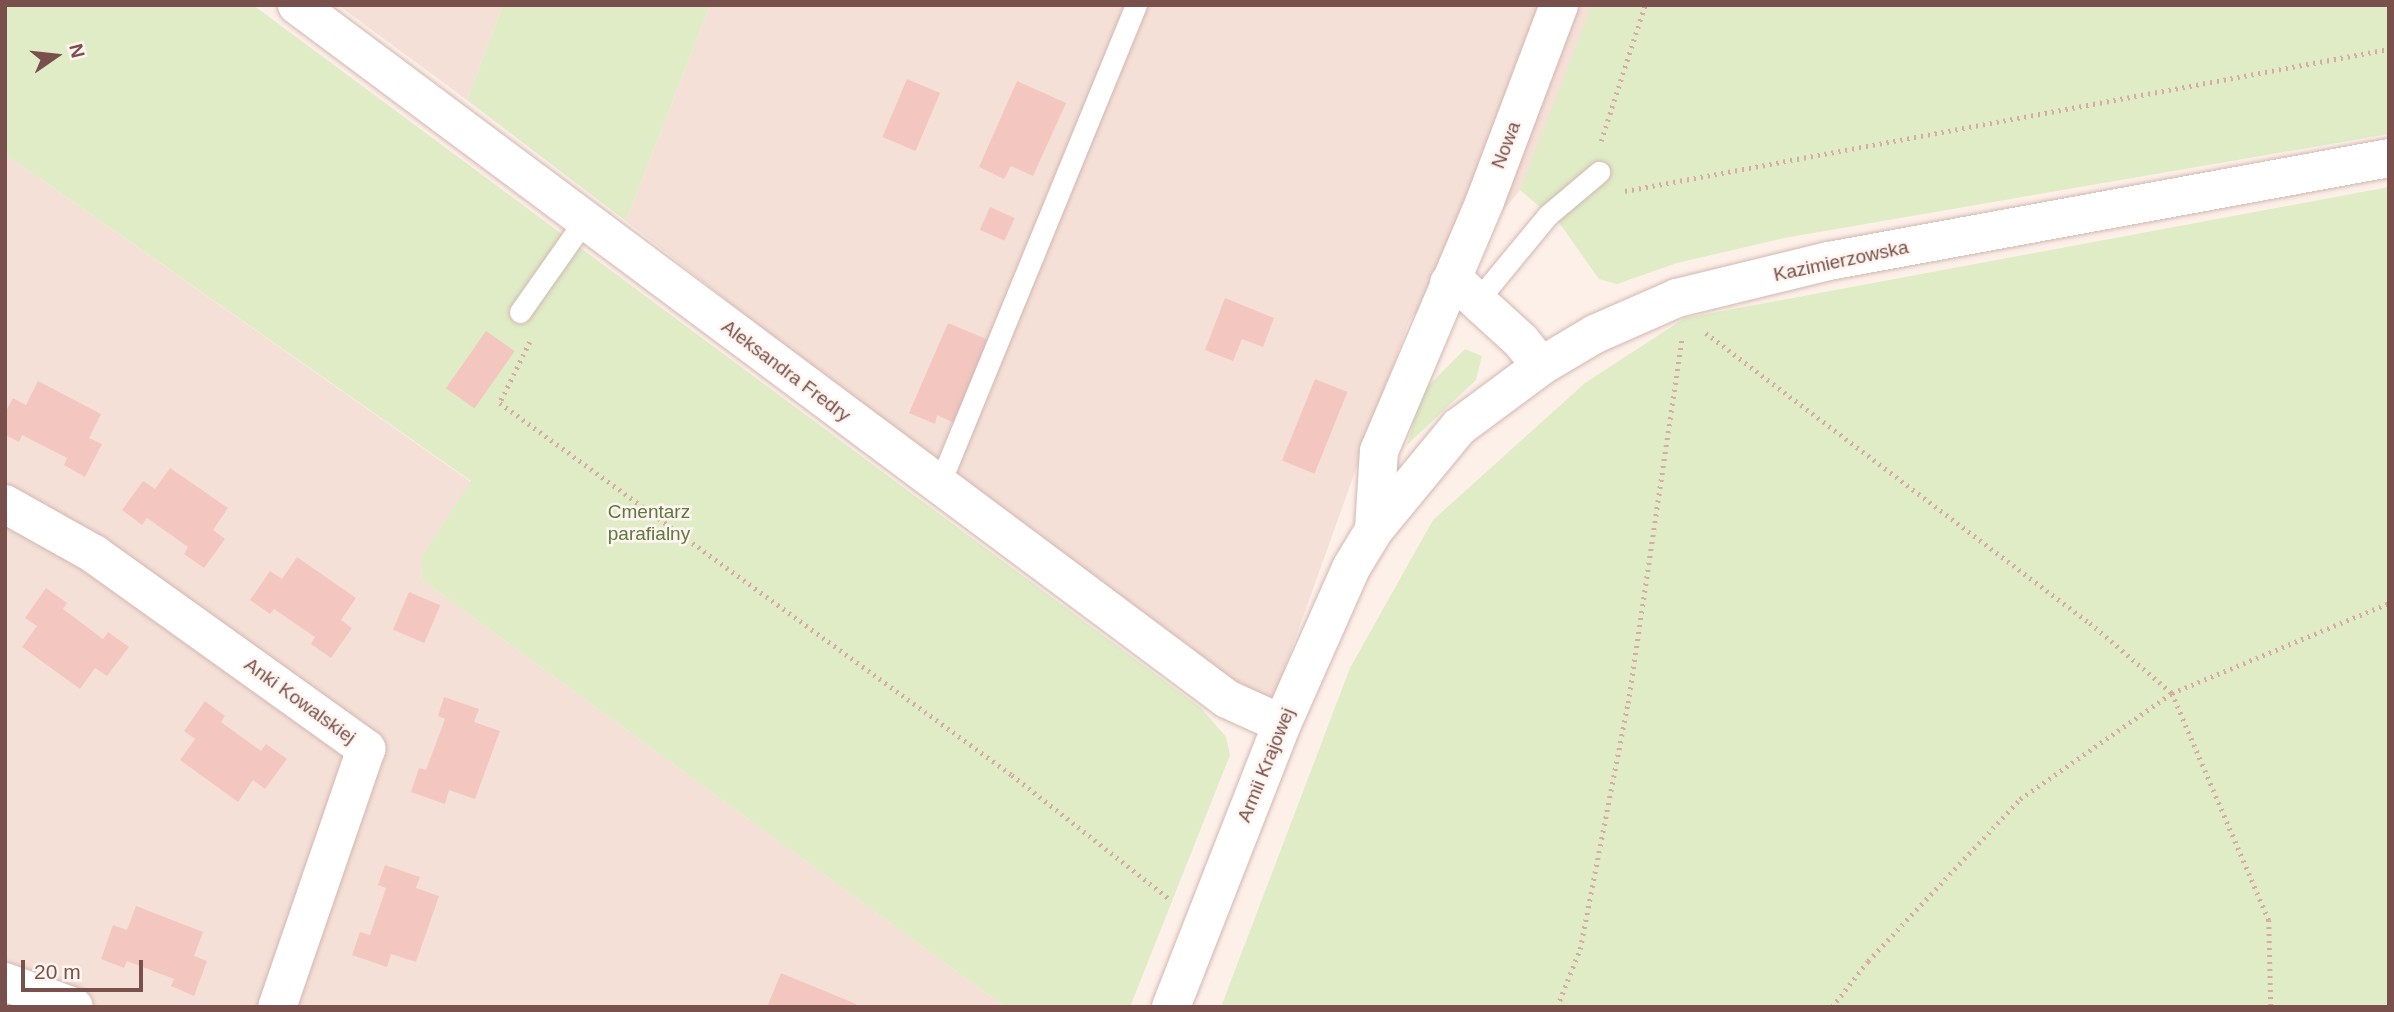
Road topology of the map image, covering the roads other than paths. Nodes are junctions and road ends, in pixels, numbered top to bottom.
1 (297, 5) edge
2 (1136, 5) edge
3 (1559, 5) edge
4 (2389, 158) edge
5 (1599, 172) road end
6 (584, 221) junction
7 (1463, 292) junction
8 (520, 312) road end
9 (1541, 366) junction
10 (939, 485) junction
11 (5, 504) edge
12 (1374, 530) junction
13 (1282, 724) junction
14 (5, 982) edge
15 (74, 1007) edge
16 (277, 1007) edge
17 (1171, 1007) edge

1 - 6 street, Aleksandra Fredry
2 - 10 lane
3 - 7 street, Nowa
4 - 9 street, Kazimierzowska
5 - 7 lane
6 - 8 lane
6 - 10 street, Aleksandra Fredry
7 - 9 street
7 - 12 street, Nowa
9 - 12 street, Kazimierzowska
10 - 13 street, Aleksandra Fredry
11 - 16 street, Anki Kowalskiej
12 - 13 street, Armii Krajowej
13 - 17 street, Armii Krajowej
14 - 15 street

